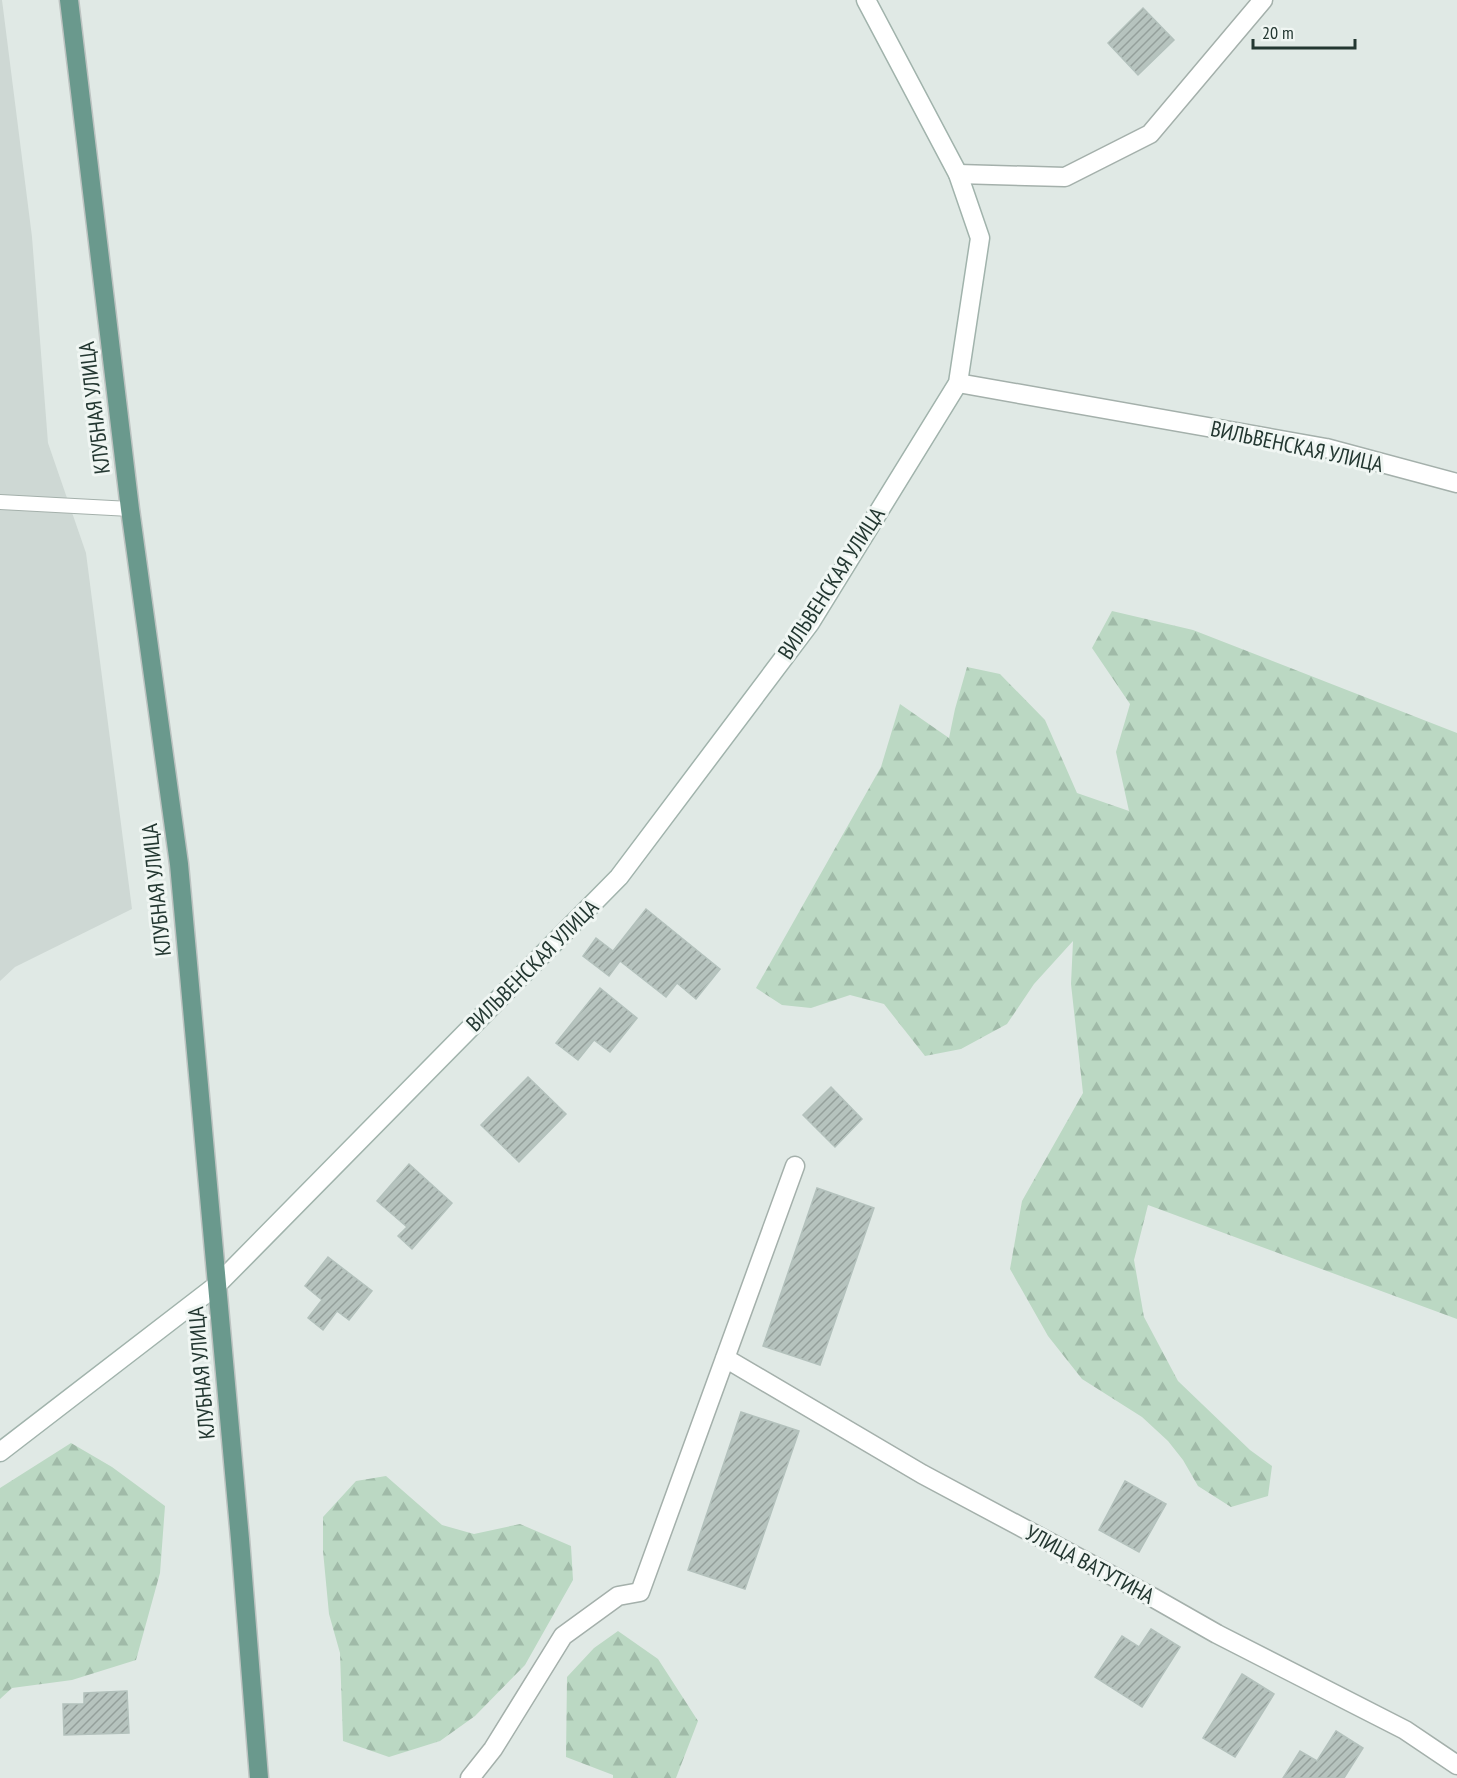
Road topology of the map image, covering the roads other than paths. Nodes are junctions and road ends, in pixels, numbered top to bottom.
1 (69, 0) edge
2 (866, 0) edge
3 (1263, 0) edge
4 (958, 174) junction
5 (958, 382) junction
6 (1457, 483) edge
7 (0, 502) edge
8 (130, 509) junction
9 (795, 1166) dead end
10 (217, 1286) junction
11 (725, 1358) junction
12 (0, 1452) edge
13 (1457, 1765) edge
14 (258, 1778) edge
15 (470, 1778) edge

1 - 8 main road, КЛУБНАЯ УЛИЦА
2 - 4 street, ВИЛЬВЕНСКАЯ УЛИЦА
3 - 4 street
4 - 5 street, ВИЛЬВЕНСКАЯ УЛИЦА
5 - 6 street, ВИЛЬВЕНСКАЯ УЛИЦА
5 - 10 street, ВИЛЬВЕНСКАЯ УЛИЦА
7 - 8 lane
8 - 10 main road, КЛУБНАЯ УЛИЦА
9 - 11 street
10 - 12 street, ВИЛЬВЕНСКАЯ УЛИЦА
10 - 14 main road, КЛУБНАЯ УЛИЦА
11 - 13 street, УЛИЦА ВАТУТИНА
11 - 15 street

